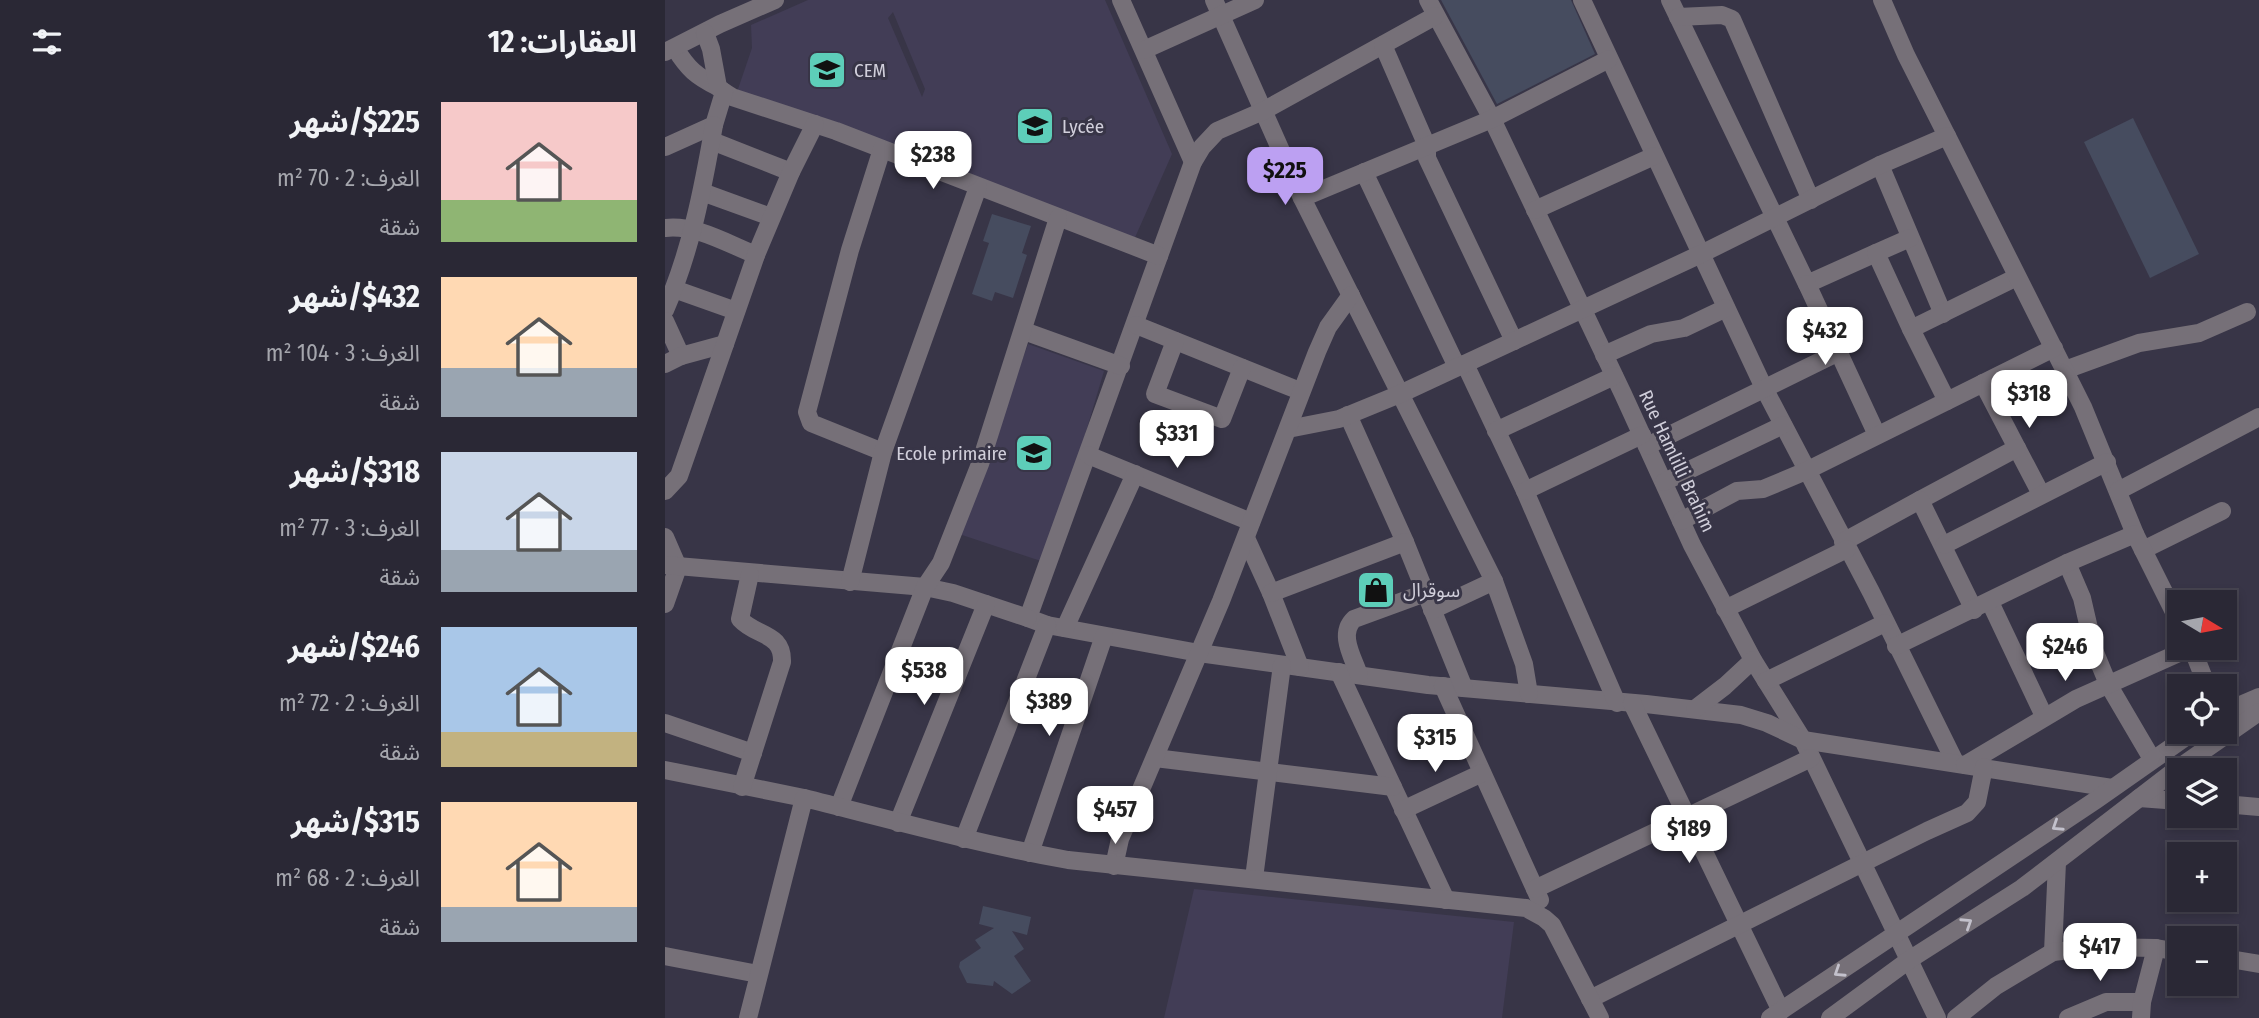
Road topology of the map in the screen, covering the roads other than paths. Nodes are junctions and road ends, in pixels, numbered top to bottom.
1 (775, 0) edge
2 (1121, 0) edge
3 (1255, 0) edge
4 (1582, 0) edge
5 (1670, 0) edge
6 (1882, 0) edge
7 (1217, 8) edge
8 (1432, 8) edge
9 (1678, 17) junction
10 (705, 33) junction
11 (1383, 45) junction
12 (670, 50) edge
13 (1144, 50) junction
14 (1609, 59) junction
15 (721, 90) junction
16 (1263, 111) junction
17 (1492, 119) junction
18 (815, 124) junction
19 (713, 133) junction
20 (1947, 136) junction
21 (666, 145) edge
22 (1427, 146) junction
23 (882, 149) junction
24 (1654, 156) junction
25 (1193, 162) junction
26 (1880, 165) junction
27 (791, 172) junction
28 (1364, 172) junction
29 (978, 187) junction
30 (702, 192) junction
31 (1302, 198) junction
32 (1811, 200) junction
33 (1535, 210) junction
34 (771, 217) junction
35 (1058, 218) junction
36 (1775, 218) junction
37 (665, 228) edge
38 (692, 230) junction
39 (1910, 238) junction
40 (1876, 253) junction
41 (1701, 254) junction
42 (756, 255) junction
43 (1159, 256) junction
44 (2017, 276) junction
45 (1807, 284) junction
46 (674, 289) junction
47 (1351, 295) junction
48 (1726, 308) junction
49 (665, 310) edge
50 (1583, 310) junction
51 (736, 311) junction
52 (2247, 312) dead end
53 (1943, 314) junction
54 (665, 321) edge
55 (1136, 326) junction
56 (1910, 329) junction
57 (1024, 331) junction
58 (1175, 341) junction
59 (1514, 341) junction
60 (725, 344) junction
61 (2054, 348) junction
62 (1839, 352) junction
63 (1604, 355) junction
64 (673, 360) edge
65 (1121, 366) junction
66 (1461, 366) junction
67 (1242, 368) junction
68 (2064, 370) junction
69 (1614, 376) junction
70 (1983, 383) junction
71 (1764, 388) junction
72 (1300, 391) junction
73 (1400, 394) junction
74 (1947, 401) junction
75 (1348, 415) junction
76 (2259, 417) edge
77 (1783, 425) junction
78 (1288, 429) junction
79 (1496, 431) junction
80 (1877, 435) junction
81 (1644, 440) junction
82 (2017, 448) junction
83 (883, 452) junction
84 (1089, 455) junction
85 (2107, 462) junction
86 (1806, 471) junction
87 (1135, 474) junction
88 (1664, 482) junction
89 (665, 491) edge
90 (1525, 491) junction
91 (2118, 491) junction
92 (2042, 494) junction
93 (1920, 500) junction
94 (2222, 511) dead end
95 (1681, 521) junction
96 (1249, 530) junction
97 (665, 537) edge
98 (1405, 542) junction
99 (2139, 542) junction
100 (1845, 545) junction
101 (1944, 545) junction
102 (2067, 563) junction
103 (671, 566) edge
104 (750, 573) junction
105 (1494, 581) junction
106 (850, 582) junction
107 (925, 587) junction
108 (1271, 593) junction
109 (1425, 593) junction
110 (2167, 598) edge
111 (1990, 602) junction
112 (665, 604) edge
113 (986, 604) junction
114 (1725, 609) junction
115 (1432, 610) junction
116 (1974, 610) junction
117 (1028, 618) junction
118 (1885, 623) junction
119 (1056, 626) junction
120 (1104, 636) junction
121 (1896, 646) junction
122 (1199, 653) junction
123 (2167, 658) edge
124 (1753, 660) junction
125 (1291, 666) junction
126 (1339, 673) junction
127 (1359, 675) junction
128 (1766, 681) junction
129 (2108, 684) junction
130 (1443, 686) junction
131 (1464, 688) junction
132 (1529, 694) junction
133 (2259, 697) edge
134 (1624, 703) junction
135 (2237, 706) edge
136 (1695, 709) junction
137 (2259, 712) edge
138 (2044, 716) junction
139 (665, 723) edge
140 (2237, 724) edge
141 (1803, 740) junction
142 (2175, 744) edge
143 (2208, 744) edge
144 (753, 753) junction
145 (1155, 758) junction
146 (1811, 758) junction
147 (2152, 759) junction
148 (1960, 764) junction
149 (1984, 767) junction
150 (665, 770) edge
151 (1269, 771) junction
152 (1482, 773) junction
153 (742, 787) junction
154 (1393, 787) junction
155 (2112, 788) junction
156 (804, 798) junction
157 (2139, 798) junction
158 (2096, 800) junction
159 (2167, 800) edge
160 (2237, 805) edge
161 (838, 807) junction
162 (2259, 807) edge
163 (1403, 810) junction
164 (1686, 817) junction
165 (2113, 818) junction
166 (898, 823) junction
167 (964, 839) junction
168 (1030, 853) junction
169 (2057, 862) junction
170 (1861, 863) junction
171 (1114, 866) junction
172 (1254, 878) junction
173 (1535, 888) junction
174 (1446, 900) junction
175 (1740, 924) junction
176 (1552, 925) junction
177 (1896, 935) junction
178 (2157, 948) junction
179 (2167, 950) edge
180 (2053, 952) junction
181 (665, 956) edge
182 (1909, 960) junction
183 (2237, 960) edge
184 (2259, 964) edge
185 (758, 974) junction
186 (1590, 999) junction
187 (2142, 1010) edge
188 (1775, 1014) edge
189 (748, 1018) edge
190 (1600, 1018) edge
191 (1830, 1018) edge
192 (1937, 1018) edge
193 (1955, 1018) edge
194 (2069, 1018) edge

1 - 10 street
2 - 13 street
3 - 7 street
4 - 14 street
5 - 9 street
6 - 20 street
7 - 13 street
7 - 16 street
8 - 11 street
8 - 17 street, Rue Hamlilli Brahim
9 - 32 street
9 - 36 street
10 - 12 street
10 - 15 street
11 - 16 street
11 - 22 street
12 - 15 street
13 - 25 street
14 - 17 street
14 - 24 street
15 - 18 street
15 - 19 street
16 - 25 street
16 - 31 street
17 - 22 street
17 - 33 street, Rue Hamlilli Brahim
18 - 23 street
18 - 27 street
19 - 21 street
19 - 27 street
19 - 30 street
20 - 26 street
20 - 44 street
22 - 28 street
22 - 59 street
23 - 29 street
23 - 83 street
24 - 33 street
24 - 41 street
25 - 43 street
26 - 32 street
26 - 39 street
27 - 34 street
28 - 31 street
28 - 66 street
29 - 35 street
29 - 83 street
30 - 34 street
30 - 38 street
31 - 47 street
32 - 36 street
33 - 50 street, Rue Hamlilli Brahim
34 - 42 street
35 - 43 street
35 - 57 street
36 - 41 street
36 - 45 street
37 - 38 street
38 - 42 street
38 - 46 street
39 - 40 street
39 - 53 street
40 - 45 street
40 - 56 street
41 - 48 street
41 - 50 street
42 - 51 street
43 - 55 street
44 - 53 street
44 - 61 street
45 - 62 street
46 - 49 street
46 - 51 street
47 - 72 street
47 - 73 street
48 - 63 street
48 - 71 street
50 - 59 street
50 - 63 street, Rue Hamlilli Brahim
51 - 60 street
52 - 68 street
53 - 56 street
54 - 64 street
55 - 58 street
55 - 65 street
56 - 74 street
57 - 65 street
57 - 107 street
58 - 67 street
58 - 67 street
59 - 66 street
60 - 64 street
60 - 89 street
61 - 68 street
61 - 70 street
62 - 71 street
62 - 80 street
63 - 69 street, Rue Hamlilli Brahim
65 - 84 street
66 - 73 street
66 - 79 street
67 - 72 street
68 - 85 street
69 - 79 street
69 - 81 street, Rue Hamlilli Brahim
70 - 74 street
70 - 82 street
71 - 77 street
71 - 81 street
72 - 78 street
73 - 75 street
73 - 105 street
74 - 80 street
75 - 78 street
75 - 98 street
76 - 91 street
77 - 86 street
77 - 88 street
78 - 96 street
79 - 90 street
80 - 86 street
81 - 88 street, Rue Hamlilli Brahim
81 - 90 street
82 - 92 street
82 - 93 street
83 - 106 street
84 - 87 street
84 - 117 street
85 - 91 street
85 - 92 street
86 - 95 street
86 - 100 street
87 - 96 street
87 - 119 street
88 - 95 street, Rue Hamlilli Brahim
90 - 134 street
91 - 99 street
92 - 101 street
93 - 100 street
93 - 101 street
94 - 99 street
95 - 114 street, Rue Hamlilli Brahim
96 - 108 street
96 - 122 street
97 - 103 street
98 - 108 street
98 - 109 street
99 - 102 street
99 - 110 street
100 - 114 street
100 - 118 street
101 - 116 street
102 - 111 street
102 - 129 street
103 - 104 street
103 - 112 street
104 - 106 street
104 - 144 street
105 - 115 street
105 - 132 street
106 - 107 street
107 - 113 street
107 - 161 street
108 - 125 street
109 - 115 street
109 - 127 street
111 - 116 street
111 - 138 street
113 - 117 street
113 - 166 street
114 - 124 street, Rue Hamlilli Brahim
115 - 131 street
116 - 121 street
117 - 119 street
118 - 121 street
118 - 128 street
119 - 120 street
119 - 167 street
120 - 122 street
120 - 168 street
121 - 148 street
122 - 125 street
122 - 145 street
123 - 129 street
124 - 128 street, Rue Hamlilli Brahim
124 - 136 street
125 - 126 street
125 - 151 street
126 - 127 street
126 - 154 street
127 - 130 street
128 - 141 street, Rue Hamlilli Brahim
129 - 138 street
129 - 147 street
130 - 131 street
130 - 152 street
131 - 132 street
132 - 134 street
133 - 135 street
134 - 136 street
134 - 164 street
136 - 141 street
137 - 140 street
138 - 148 street
139 - 144 street
141 - 146 street, Rue Hamlilli Brahim
141 - 148 street
142 - 147 street
143 - 157 street
144 - 153 street
145 - 151 street
145 - 171 street
146 - 164 street
146 - 170 street, Rue Hamlilli Brahim
147 - 155 street
148 - 149 street
149 - 155 street
149 - 170 street
150 - 153 street
151 - 154 street
151 - 172 street
152 - 163 street
152 - 173 street
153 - 156 street
154 - 163 street
155 - 158 street
156 - 161 street
156 - 185 street
157 - 159 street
157 - 165 street
158 - 165 street
158 -> 177 street
160 - 162 street
161 - 166 street
163 - 174 street
164 - 173 street
164 - 175 street
165 - 169 street
166 - 167 street
167 - 168 street
168 - 171 street
169 - 180 street
182 -> 169 street
170 - 175 street
170 - 177 street, Rue Hamlilli Brahim
171 - 172 street
172 - 174 street
173 - 176 street
174 - 176 street
175 - 186 street
175 - 188 street
176 - 186 street
177 - 182 street, Rue Hamlilli Brahim
177 -> 188 street
178 - 179 street
178 - 180 street
178 - 187 street
180 - 193 street
181 - 185 street
182 - 191 street
182 - 192 street, Rue Hamlilli Brahim
183 - 184 street
185 - 189 street
186 - 190 street
187 - 194 street

